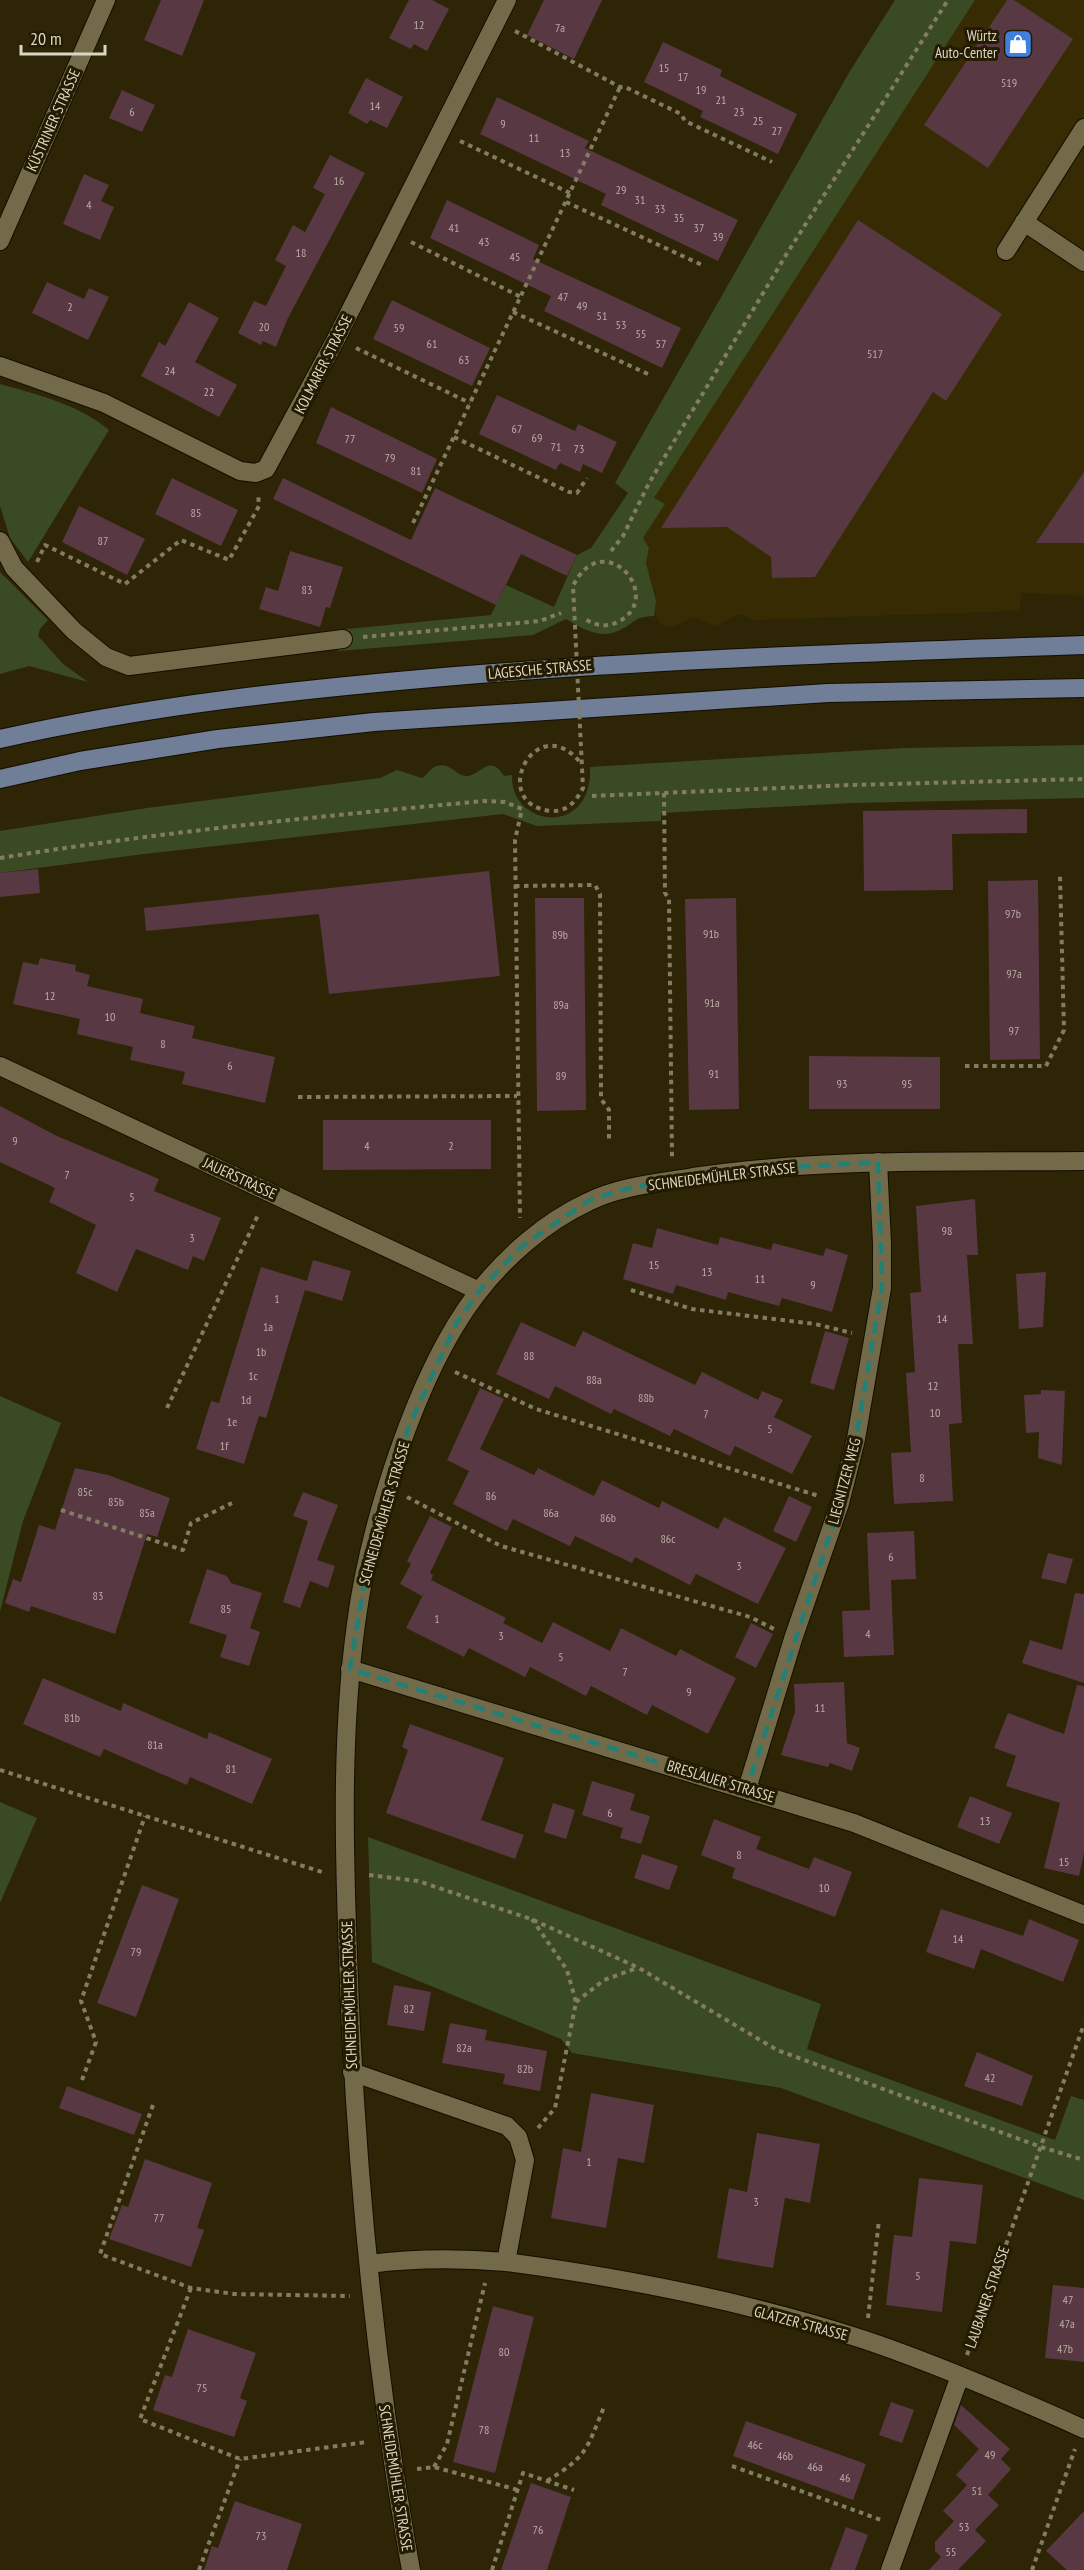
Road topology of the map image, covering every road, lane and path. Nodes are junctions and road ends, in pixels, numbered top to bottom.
1 (106, 0) edge
2 (507, 0) edge
3 (948, 0) edge
4 (496, 21) junction
5 (620, 87) junction
6 (1084, 128) edge
7 (441, 132) junction
8 (772, 162) dead end
9 (570, 193) junction
10 (566, 202) junction
11 (1024, 222) junction
12 (390, 232) junction
13 (0, 241) edge
14 (1006, 251) dead end
15 (1084, 262) edge
16 (702, 265) dead end
17 (521, 297) junction
18 (513, 312) junction
19 (336, 339) junction
20 (0, 366) edge
21 (648, 374) dead end
22 (470, 403) junction
23 (454, 437) junction
24 (256, 473) junction
25 (587, 478) dead end
26 (413, 523) dead end
27 (0, 541) edge
28 (611, 551) dead end
29 (28, 581) junction
30 (561, 613) dead end
31 (583, 618) dead end
32 (343, 639) joint
33 (1084, 645) edge
34 (1084, 688) edge
35 (0, 739) edge
36 (579, 761) dead end
37 (0, 779) edge
38 (1084, 779) edge
39 (664, 793) junction
40 (592, 796) dead end
41 (0, 858) edge
42 (1060, 876) dead end
43 (515, 886) junction
44 (965, 1066) dead end
45 (0, 1067) edge
46 (517, 1096) junction
47 (298, 1097) dead end
48 (609, 1141) dead end
49 (1084, 1161) edge
50 (878, 1162) junction
51 (672, 1180) junction
52 (270, 1192) junction
53 (522, 1246) junction
54 (631, 1290) dead end
55 (479, 1292) junction
56 (873, 1338) junction
57 (436, 1363) junction
58 (167, 1408) dead end
59 (388, 1488) junction
60 (232, 1503) dead end
61 (840, 1503) junction
62 (61, 1510) dead end
63 (794, 1638) junction
64 (350, 1669) junction
65 (0, 1770) edge
66 (747, 1789) junction
67 (145, 1816) junction
68 (345, 1874) junction
69 (1084, 1915) edge
70 (531, 1919) junction
71 (639, 1968) junction
72 (576, 2001) junction
73 (1084, 2024) edge
74 (352, 2072) junction
75 (82, 2080) dead end
76 (153, 2105) dead end
77 (518, 2137) junction
78 (1041, 2147) junction
79 (1084, 2160) edge
80 (879, 2220) dead end
81 (498, 2262) junction
82 (369, 2264) junction
83 (191, 2288) junction
84 (371, 2296) junction
85 (866, 2340) junction
86 (960, 2376) junction
87 (604, 2407) dead end
88 (1083, 2428) edge
89 (389, 2439) junction
90 (240, 2459) junction
91 (732, 2466) dead end
92 (434, 2467) junction
93 (393, 2471) junction
94 (547, 2481) junction
95 (518, 2490) junction
96 (574, 2490) dead end
97 (905, 2529) junction
98 (199, 2570) edge
99 (411, 2570) edge
100 (492, 2570) edge
101 (890, 2570) edge
102 (1032, 2570) edge

1 - 13 street, KÜSTRINER STRASSE
2 - 4 street, KOLMARER STRASSE
3 - 28 path
4 - 5 path
4 - 7 street, KOLMARER STRASSE
5 - 8 path
5 - 9 path
6 - 11 street
7 - 9 path
7 - 12 street, KOLMARER STRASSE
9 - 10 path
10 - 16 path
10 - 17 path
11 - 14 street
11 - 15 street
12 - 17 path
12 - 19 street, KOLMARER STRASSE
17 - 18 path
18 - 21 path
18 - 22 path
19 - 22 path
19 - 24 street, KOLMARER STRASSE
20 - 24 street
22 - 23 path
23 - 25 path
23 - 26 path
24 - 29 path
27 - 29 street
29 - 32 street
30 - 32 path
31 - 36 path, bridge
33 - 35 main road, LAGESCHE STRASSE
34 - 37 main road
38 - 39 path
39 - 40 path
39 - 51 path
41 - 43 path
42 - 44 path
43 - 46 path
43 - 48 path
45 - 52 street, JAUERSTRASSE
46 - 47 path
46 - 53 path
49 - 50 street, SCHNEIDEMÜHLER STRASSE
50 - 51 street, SCHNEIDEMÜHLER STRASSE
50 - 56 street, LIEGNITZER WEG
51 - 53 street, SCHNEIDEMÜHLER STRASSE
52 - 55 street, JAUERSTRASSE
52 - 58 path
53 - 55 street, SCHNEIDEMÜHLER STRASSE
54 - 56 path
55 - 57 street, SCHNEIDEMÜHLER STRASSE
56 - 61 street, LIEGNITZER WEG
57 - 59 street, SCHNEIDEMÜHLER STRASSE
57 - 61 path
59 - 63 path
59 - 64 street, SCHNEIDEMÜHLER STRASSE
60 - 62 path
61 - 63 street, LIEGNITZER WEG
63 - 66 street, LIEGNITZER WEG
64 - 66 street, BRESLAUER STRASSE
64 - 68 street, SCHNEIDEMÜHLER STRASSE
65 - 67 path
66 - 69 street, BRESLAUER STRASSE
67 - 68 path
67 - 75 path
68 - 70 path
68 - 74 street, SCHNEIDEMÜHLER STRASSE
70 - 71 path
70 - 72 path
71 - 72 path
71 - 78 path
72 - 77 path
73 - 78 path, LAUBANER STRASSE
74 - 77 street
74 - 82 street, SCHNEIDEMÜHLER STRASSE
76 - 83 path
77 - 81 street
78 - 79 path
78 - 86 path, LAUBANER STRASSE
80 - 85 path
81 - 82 street, GLATZER STRASSE
81 - 85 street, GLATZER STRASSE
81 - 92 path
82 - 84 street, SCHNEIDEMÜHLER STRASSE
83 - 84 path
83 - 90 path
84 - 89 street, SCHNEIDEMÜHLER STRASSE
85 - 86 street, GLATZER STRASSE
86 - 88 street, GLATZER STRASSE
86 - 97 street
87 - 94 path
88 - 102 path
89 - 90 path
89 - 93 street, SCHNEIDEMÜHLER STRASSE
90 - 98 path
91 - 97 path
92 - 93 path
92 - 95 path
93 - 99 street, SCHNEIDEMÜHLER STRASSE
94 - 95 path
94 - 96 path
95 - 100 path
97 - 101 street

